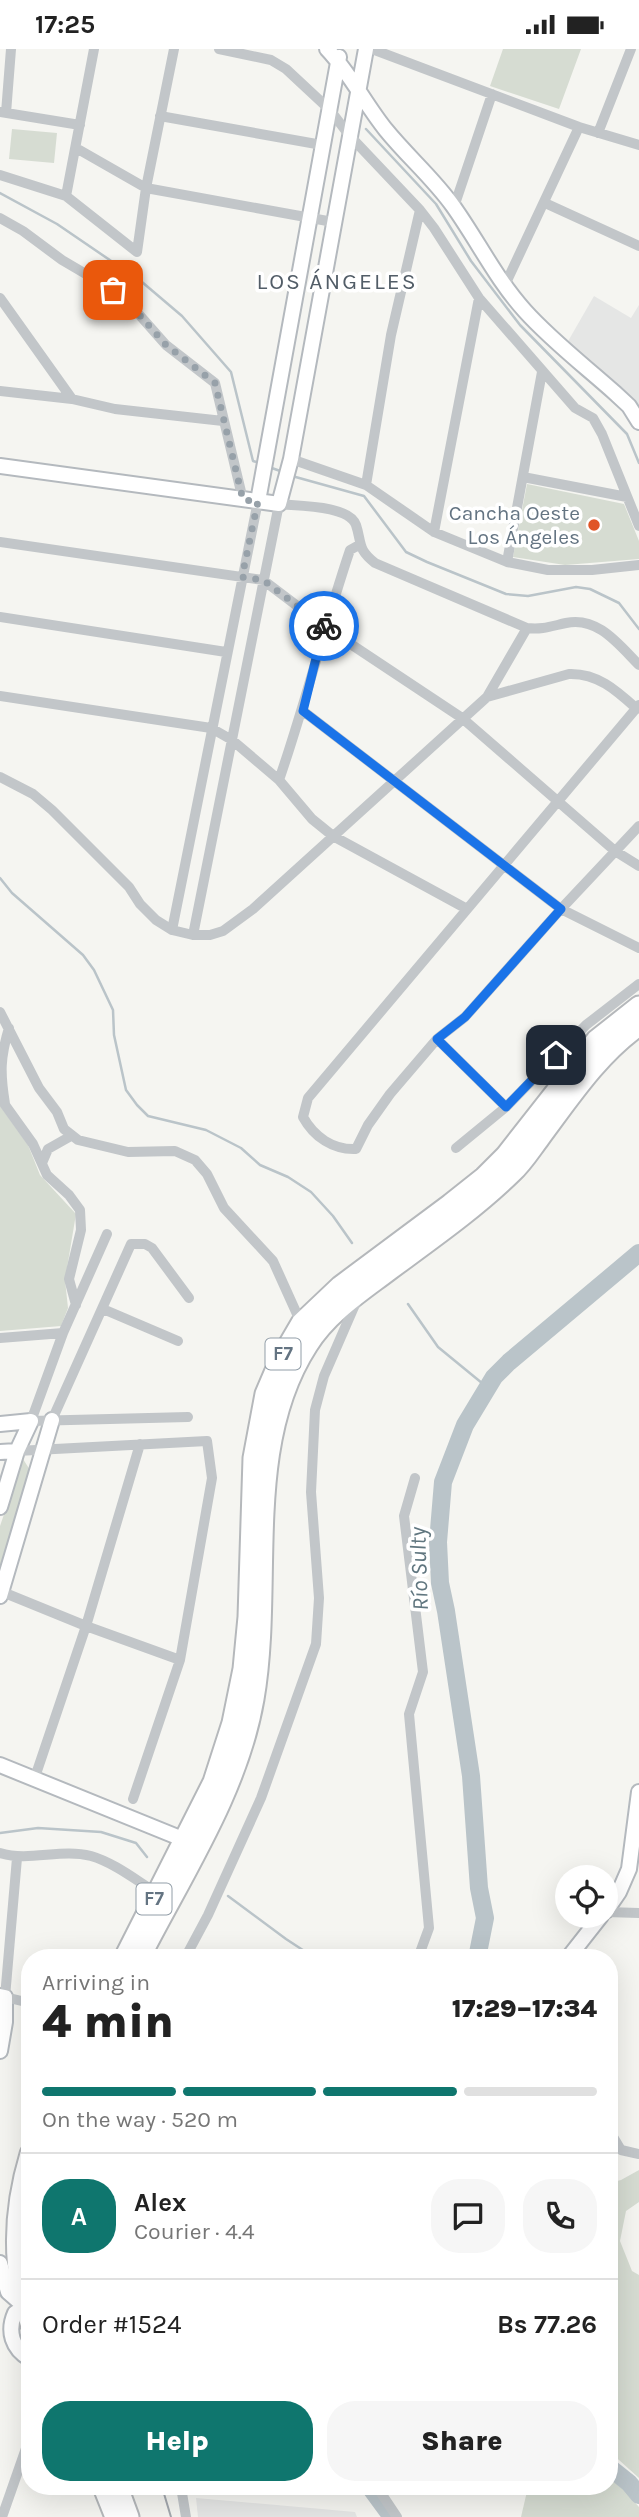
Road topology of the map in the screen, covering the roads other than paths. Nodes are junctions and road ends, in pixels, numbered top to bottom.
1 (11, 49) edge
2 (94, 49) edge
3 (174, 49) edge
4 (219, 49) edge
5 (327, 49) edge
6 (366, 49) edge
7 (372, 49) edge
8 (631, 49) edge
9 (339, 55) edge
10 (358, 92) junction
11 (492, 94) junction
12 (330, 110) junction
13 (3, 113) edge
14 (160, 116) junction
15 (80, 125) junction
16 (579, 127) junction
17 (598, 133) junction
18 (349, 135) junction
19 (323, 145) junction
20 (639, 145) edge
21 (76, 148) junction
22 (0, 175) edge
23 (146, 188) junction
24 (66, 197) junction
25 (545, 203) junction
26 (454, 207) junction
27 (420, 210) junction
28 (0, 218) edge
29 (309, 218) junction
30 (333, 222) junction
31 (639, 246) edge
32 (505, 285) junction
33 (0, 298) edge
34 (479, 298) junction
35 (0, 315) edge
36 (13, 316) junction
37 (542, 372) junction
38 (0, 391) edge
39 (72, 399) junction
40 (223, 421) junction
41 (639, 422) edge
42 (266, 462) junction
43 (0, 466) edge
44 (289, 469) junction
45 (523, 477) junction
46 (366, 485) junction
47 (627, 497) junction
48 (251, 501) junction
49 (279, 504) junction
50 (639, 526) edge
51 (434, 533) junction
52 (0, 542) edge
53 (359, 545) junction
54 (507, 562) junction
55 (639, 565) edge
56 (242, 577) junction
57 (263, 580) junction
58 (0, 617) edge
59 (324, 627) junction
60 (527, 628) junction
61 (226, 652) junction
62 (639, 665) edge
63 (0, 696) edge
64 (487, 697) junction
65 (638, 707) edge
66 (303, 711) junction
67 (462, 718) junction
68 (211, 728) junction
69 (232, 740) junction
70 (0, 777) edge
71 (279, 780) junction
72 (395, 781) junction
73 (557, 803) junction
74 (639, 826) edge
75 (333, 836) junction
76 (615, 851) junction
77 (505, 866) junction
78 (639, 866) edge
79 (467, 909) junction
80 (561, 909) junction
81 (172, 930) junction
82 (193, 935) junction
83 (639, 948) edge
84 (639, 984) edge
85 (639, 1006) edge
86 (0, 1013) edge
87 (639, 1025) edge
88 (4, 1031) edge
89 (437, 1039) junction
90 (3, 1102) edge
91 (506, 1107) junction
92 (71, 1136) junction
93 (456, 1148) dead end
94 (42, 1163) junction
95 (107, 1234) dead end
96 (360, 1292) junction
97 (189, 1298) dead end
98 (76, 1305) junction
99 (103, 1309) junction
100 (302, 1323) junction
101 (63, 1333) junction
102 (0, 1338) edge
103 (178, 1341) dead end
104 (188, 1417) dead end
105 (52, 1420) junction
106 (31, 1421) junction
107 (0, 1424) edge
108 (140, 1444) junction
109 (42, 1450) junction
110 (17, 1451) junction
111 (0, 1452) edge
112 (415, 1478) dead end
113 (0, 1507) edge
114 (0, 1593) edge
115 (86, 1626) junction
116 (180, 1660) junction
117 (0, 1765) edge
118 (34, 1780) junction
119 (639, 1792) edge
120 (133, 1799) dead end
121 (185, 1840) junction
122 (0, 1853) edge
123 (17, 1858) junction
124 (157, 1893) junction
125 (618, 1894) edge
126 (618, 1912) edge
127 (639, 1913) edge
128 (592, 1928) edge
129 (129, 1949) edge
130 (145, 1949) edge
131 (190, 1949) edge
132 (421, 1949) edge
133 (575, 1949) edge
134 (3, 1996) edge
135 (21, 2001) edge
136 (3, 2022) edge
137 (0, 2051) edge
138 (618, 2145) edge
139 (639, 2154) edge
140 (21, 2182) edge
141 (0, 2263) edge
142 (21, 2277) edge
143 (21, 2304) edge
144 (21, 2312) edge
145 (6, 2337) edge
146 (21, 2352) edge
147 (21, 2463) edge
148 (106, 2495) edge
149 (121, 2495) edge
150 (182, 2495) edge
151 (382, 2495) edge
152 (2, 2517) edge
153 (115, 2517) edge
154 (129, 2517) edge
155 (186, 2517) edge
156 (397, 2517) edge

1 - 13 street
2 - 15 street
3 - 14 street
4 - 12 street
5 - 9 street
6 - 10 street
7 - 11 street
8 - 17 street
9 - 10 street
9 - 12 street
10 - 18 street
10 - 26 street
11 - 16 street
11 - 26 street
12 - 18 street
12 - 19 street
13 - 15 street
14 - 19 street
14 - 23 street
15 - 21 street
16 - 17 street
16 - 25 street
17 - 20 street
18 - 27 street
18 - 30 street
19 - 29 street
21 - 23 street
21 - 24 street
22 - 24 street
23 - 24 street
23 - 29 street
25 - 31 street
25 - 32 street
26 - 32 street
27 - 34 street
27 - 46 street
28 - 40 street
29 - 30 street
29 - 42 street
30 - 44 street
32 - 41 street
33 - 36 street
34 - 37 street
34 - 51 street
35 - 36 street
36 - 39 street
37 - 45 street
37 - 47 street
38 - 39 street
39 - 40 street
40 - 48 street
42 - 44 street
42 - 48 street
43 - 48 street
44 - 46 street
44 - 49 street
45 - 47 street
45 - 54 street
46 - 51 street
47 - 50 street
48 - 49 street
48 - 56 street
49 - 53 street
49 - 57 street
51 - 54 street
52 - 56 street
53 - 59 street
53 - 60 street
54 - 55 street
56 - 57 street
56 - 61 street
57 - 59 street
57 - 69 street
58 - 61 street
59 - 66 street
59 - 67 street
60 - 62 street
60 - 64 street
61 - 68 street
63 - 68 street
64 - 65 street
64 - 67 street
65 - 73 street
66 - 71 street
66 - 72 street
67 - 72 street
67 - 73 street
68 - 69 street
68 - 81 street
69 - 71 street
69 - 82 street
70 - 81 street
71 - 75 street
72 - 75 street
72 - 77 street
73 - 76 street
73 - 77 street
74 - 76 street
75 - 79 street
75 - 82 street
76 - 78 street
76 - 80 street
77 - 79 street
77 - 80 street
79 - 89 street
80 - 83 street
80 - 89 street
81 - 82 street
84 - 91 street
85 - 100 highway, F7
86 - 88 street
87 - 96 highway, F7
88 - 90 street
88 - 92 street
89 - 91 street
90 - 94 street
91 - 93 street
92 - 94 street
92 - 100 street
94 - 98 street
95 - 98 street
96 - 130 highway, F7
96 - 131 street
97 - 99 street
98 - 101 street
99 - 103 street
99 - 105 street
100 - 121 highway, F7
101 - 102 street
101 - 106 street
104 - 105 street
105 - 106 street
105 - 109 street
106 - 107 street
106 - 110 street
108 - 109 street
108 - 115 street
108 - 116 street
109 - 110 street
109 - 114 street
110 - 111 street
110 - 113 street
112 - 132 street
114 - 115 street
115 - 116 street
115 - 118 street
116 - 120 street
117 - 118 street
118 - 121 street
119 - 125 street
121 - 124 highway, F7
122 - 123 street
123 - 124 street
123 - 134 street
124 - 129 highway, F7
126 - 127 street
128 - 133 street
134 - 135 street
134 - 136 street
136 - 137 street
138 - 139 street
140 - 142 highway
141 - 143 street
144 - 145 street
145 - 146 street
147 - 152 street
148 - 153 highway
149 - 154 highway
150 - 155 street
151 - 156 street

